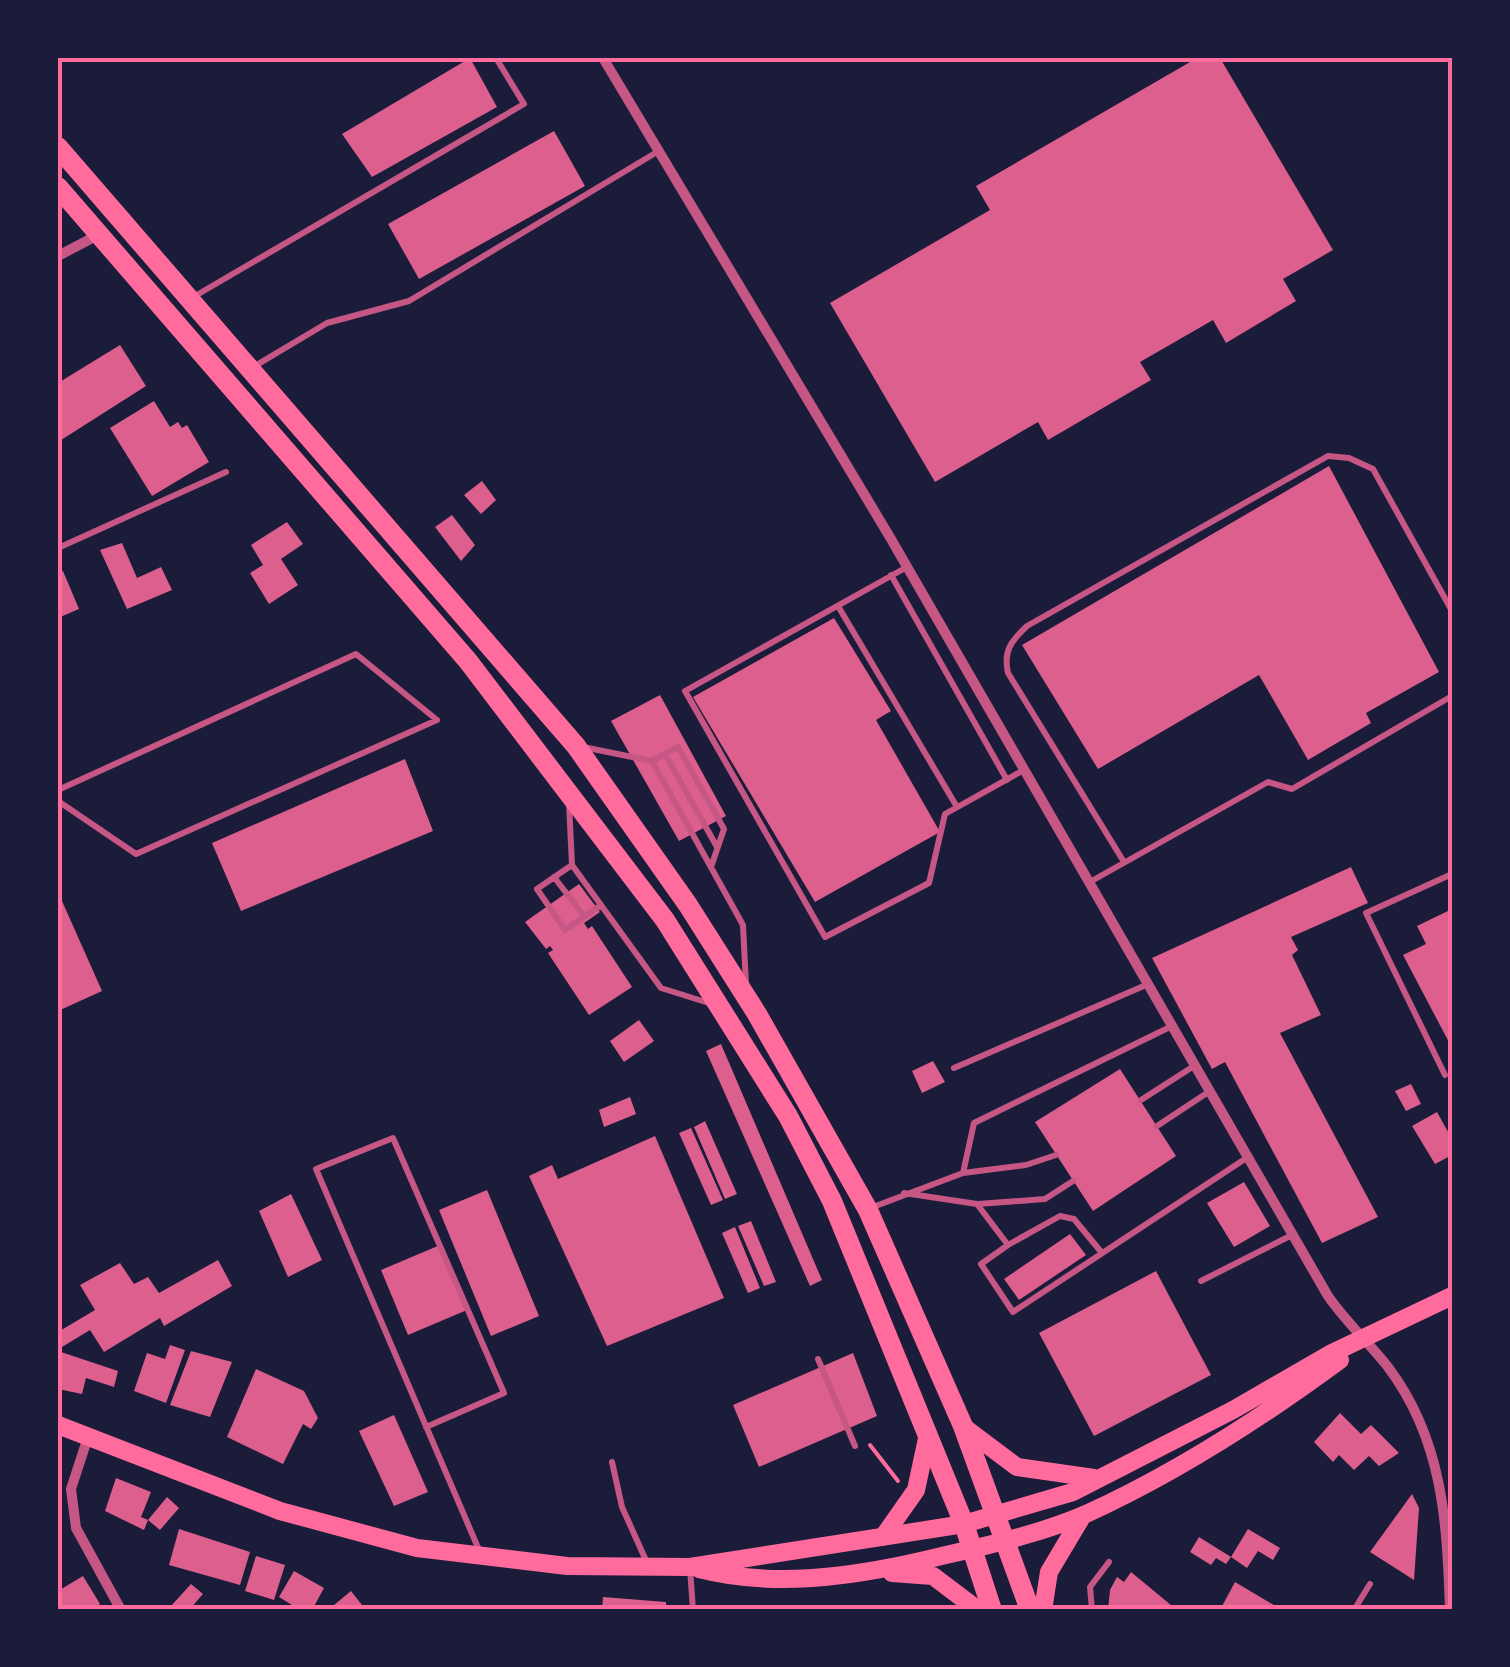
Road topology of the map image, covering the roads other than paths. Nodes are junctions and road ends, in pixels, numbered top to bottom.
1 (496, 58) edge
2 (602, 58) edge
3 (58, 147) edge
4 (658, 152) junction
5 (58, 186) edge
6 (99, 234) junction
7 (58, 256) edge
8 (189, 299) junction
9 (250, 370) junction
10 (226, 472) dead end
11 (58, 548) edge
12 (906, 567) junction
13 (891, 575) junction
14 (838, 606) junction
15 (1452, 611) edge
16 (1452, 696) edge
17 (576, 746) junction
18 (665, 754) junction
19 (652, 761) junction
20 (1022, 772) junction
21 (1007, 780) junction
22 (568, 787) junction
23 (58, 790) edge
24 (58, 802) edge
25 (956, 808) junction
26 (718, 848) junction
27 (1124, 862) junction
28 (572, 865) junction
29 (711, 868) junction
30 (1452, 874) edge
31 (554, 877) junction
32 (1087, 883) junction
33 (601, 905) junction
34 (585, 916) junction
35 (1146, 986) junction
36 (746, 996) junction
37 (722, 1007) junction
38 (1170, 1027) junction
39 (1195, 1066) junction
40 (954, 1068) dead end
41 (1445, 1075) dead end
42 (1210, 1090) junction
43 (1141, 1100) dead end
44 (1157, 1126) dead end
45 (1056, 1155) dead end
46 (1248, 1157) junction
47 (963, 1173) junction
48 (1073, 1181) dead end
49 (904, 1193) junction
50 (977, 1204) junction
51 (868, 1210) junction
52 (1292, 1234) junction
53 (1008, 1245) junction
54 (1102, 1253) junction
55 (1201, 1281) dead end
56 (1452, 1296) edge
57 (1364, 1341) junction
58 (818, 1359) dead end
59 (58, 1425) edge
60 (962, 1426) junction
61 (426, 1427) junction
62 (928, 1434) junction
63 (88, 1437) junction
64 (855, 1446) dead end
65 (612, 1462) dead end
66 (1100, 1478) junction
67 (1083, 1515) junction
68 (996, 1517) junction
69 (964, 1524) junction
70 (883, 1537) junction
71 (1005, 1541) junction
72 (972, 1549) junction
73 (482, 1556) junction
74 (1109, 1562) dead end
75 (649, 1566) junction
76 (690, 1566) junction
77 (876, 1571) junction
78 (1370, 1584) dead end
79 (121, 1610) edge
80 (693, 1610) edge
81 (978, 1610) edge
82 (992, 1610) edge
83 (1030, 1610) edge
84 (1043, 1610) edge
85 (1092, 1610) edge
86 (1354, 1610) edge
87 (1450, 1610) edge

1 - 8 lane
2 - 4 street
3 - 8 main road
4 - 9 lane
4 - 12 street
5 - 6 main road
6 - 7 street
6 - 22 main road
8 - 9 main road
9 - 17 main road
10 - 11 lane
12 - 13 lane
12 - 20 street
13 - 14 lane
13 - 21 lane
14 - 25 lane
14 - 25 lane
15 - 27 lane
16 - 27 lane
17 - 19 lane
17 - 36 main road
18 - 19 lane
18 - 26 lane
18 - 26 lane
19 - 29 lane
20 - 21 lane
20 - 32 street
21 - 25 lane
22 - 28 lane
22 - 37 main road
23 - 24 lane
26 - 29 lane
27 - 32 lane
28 - 31 lane
28 - 33 lane
29 - 36 lane
30 - 41 lane
31 - 34 lane
31 - 34 lane
32 - 35 street
33 - 34 lane
33 - 37 lane
35 - 38 street
35 - 40 lane
36 - 51 main road
37 - 62 main road
38 - 39 street
38 - 47 lane
39 - 42 street
39 - 43 lane
42 - 44 lane
42 - 46 street
45 - 47 lane
46 - 52 street
46 - 54 lane
47 - 49 lane
48 - 50 lane
49 - 50 lane
49 - 51 lane
50 - 53 lane
51 - 60 main road
52 - 55 lane
52 - 57 street
53 - 54 lane
53 - 54 lane
56 - 57 main road
57 - 66 main road
57 - 67 main road
57 - 87 street
58 - 64 lane
59 - 63 main road
60 - 66 main road
60 - 68 main road
61 - 61 lane
61 - 73 lane
62 - 69 main road
62 - 70 main road
63 - 73 main road
63 - 79 street
65 - 75 lane
66 - 68 main road
67 - 71 main road
67 - 84 main road
68 - 69 main road
68 - 71 main road
69 - 70 main road
69 - 72 main road
70 - 76 main road
71 - 72 main road
71 - 83 main road
72 - 77 main road
72 - 82 main road
73 - 75 main road
74 - 85 lane
75 - 76 main road
76 - 77 main road
76 - 80 lane
77 - 81 main road
78 - 86 lane

